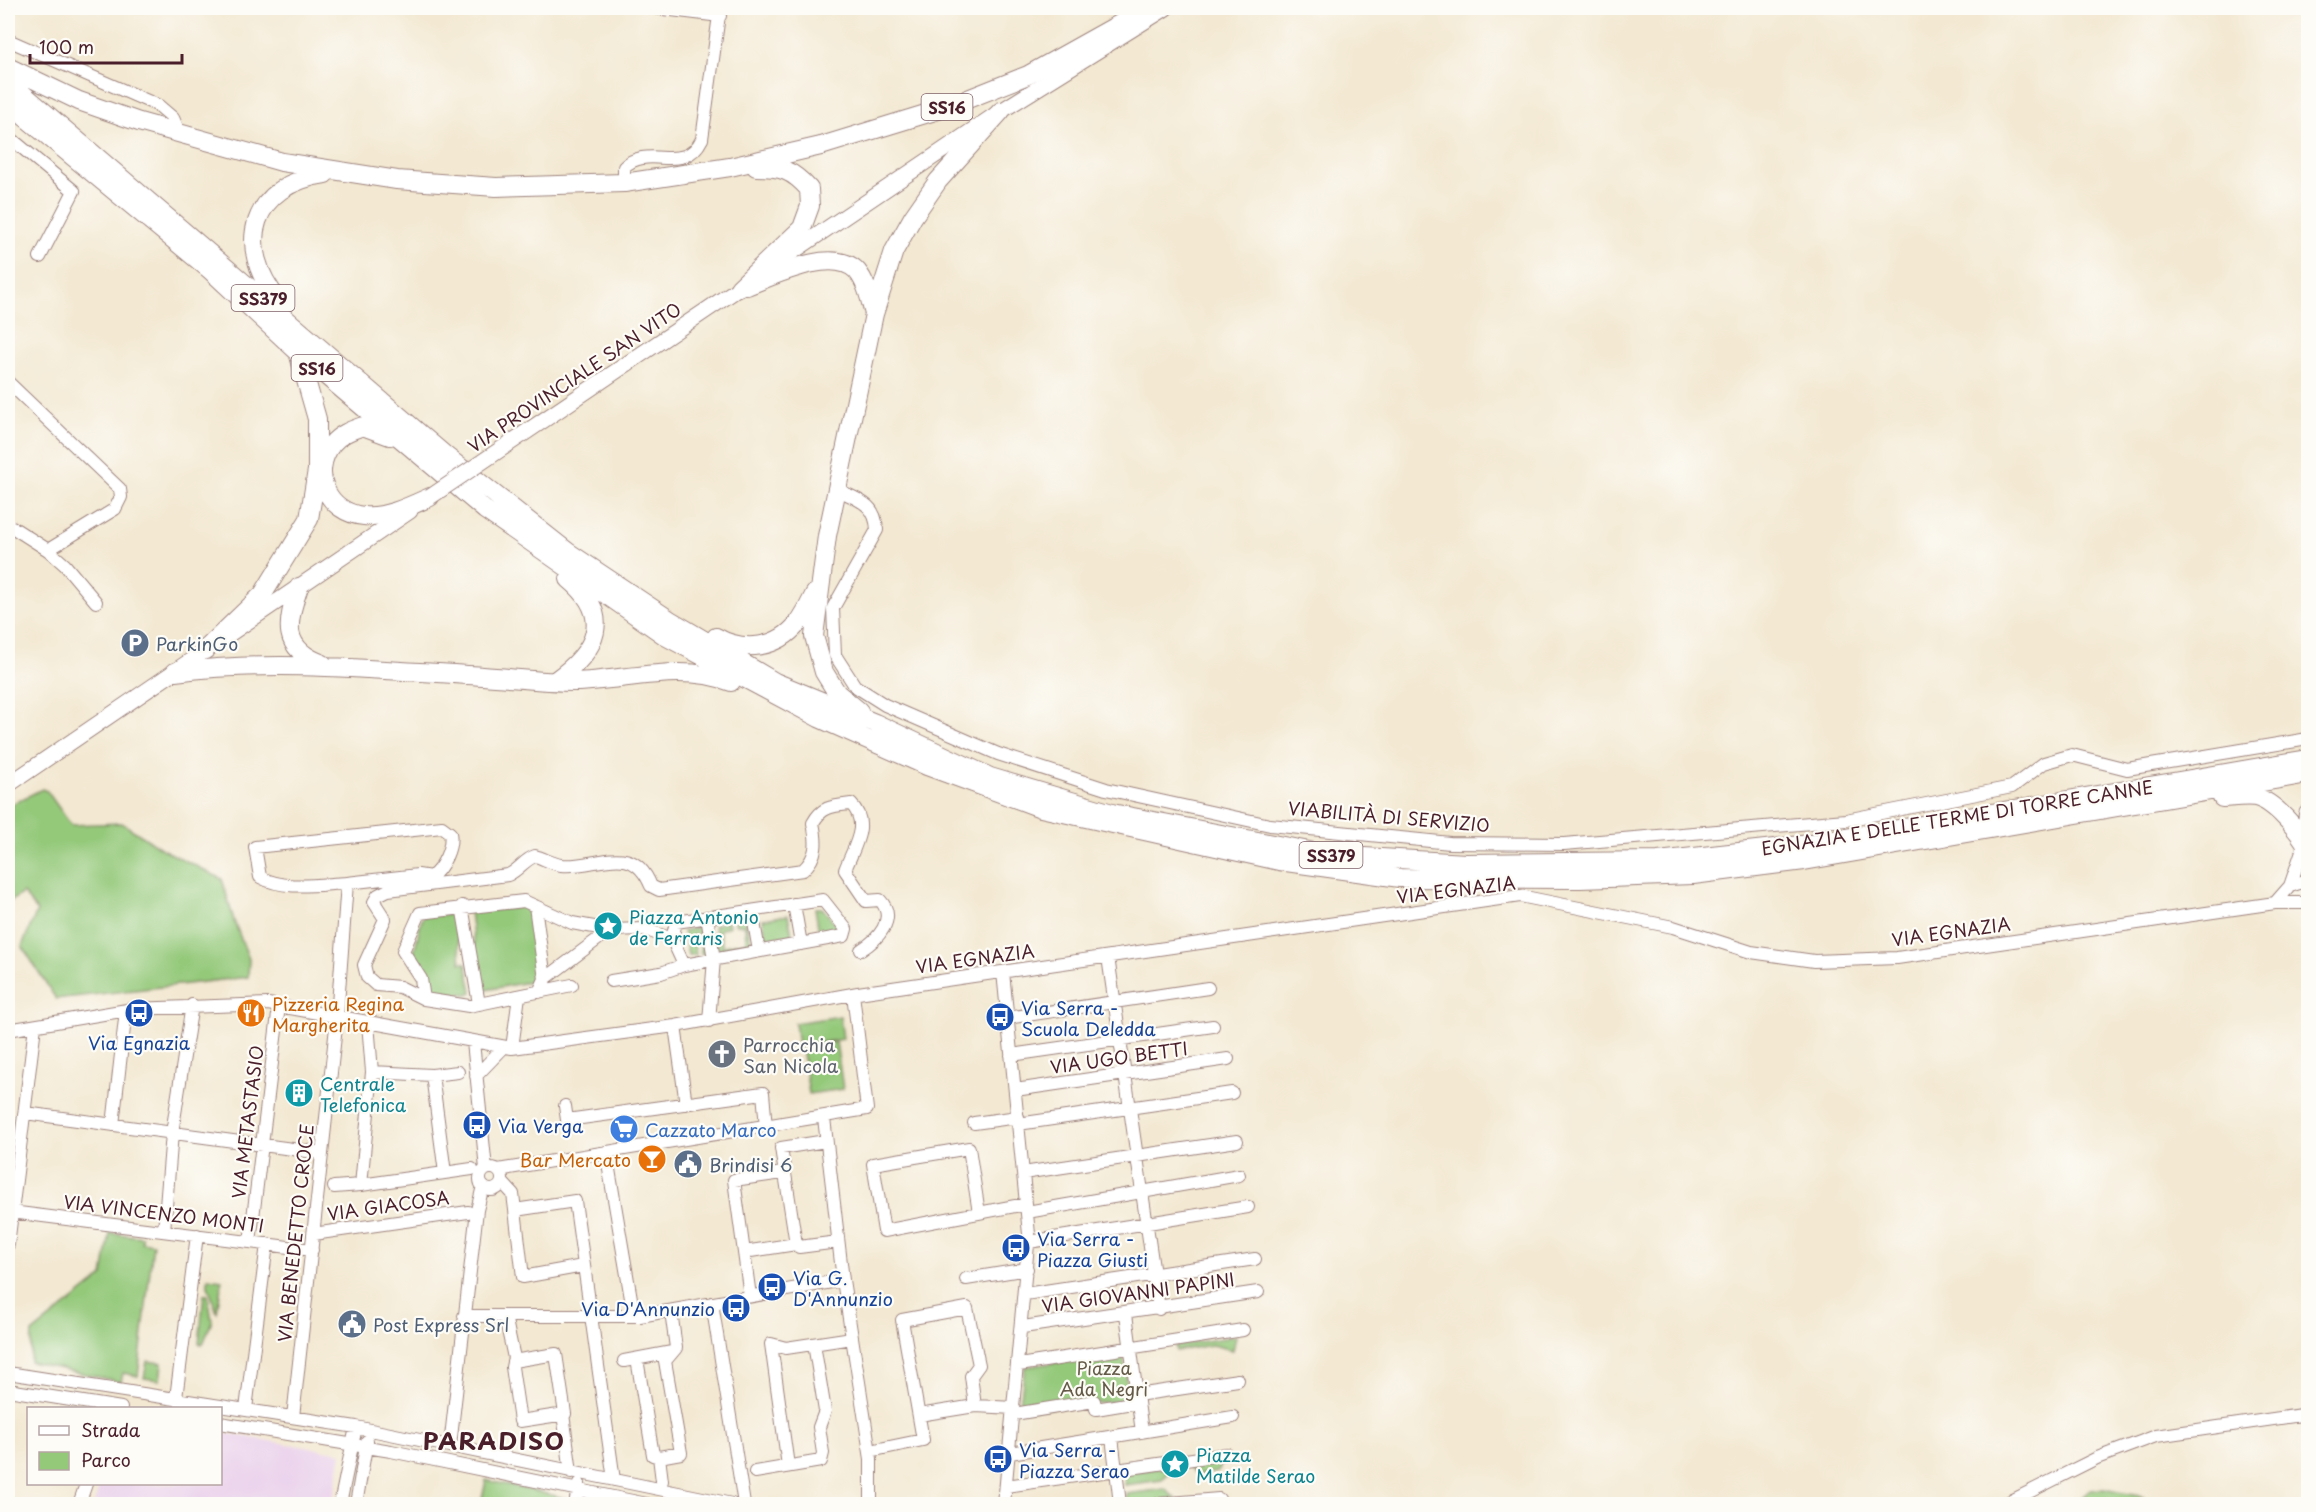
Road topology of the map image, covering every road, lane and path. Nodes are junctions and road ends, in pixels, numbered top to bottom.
1 (655, 8) edge
2 (1148, 8) edge
3 (1167, 8) edge
4 (720, 12) edge
5 (8, 40) edge
6 (8, 67) edge
7 (8, 81) edge
8 (8, 103) edge
9 (1001, 111) junction
10 (180, 134) junction
11 (8, 136) edge
12 (265, 157) junction
13 (730, 167) junction
14 (340, 171) junction
15 (624, 183) junction
16 (275, 192) junction
17 (40, 257) dead end
18 (739, 288) junction
19 (874, 314) junction
20 (298, 352) junction
21 (8, 382) edge
22 (381, 400) junction
23 (430, 463) junction
24 (836, 489) junction
25 (430, 497) junction
26 (503, 525) junction
27 (12, 527) dead end
28 (48, 550) junction
29 (298, 587) junction
30 (819, 587) junction
31 (621, 588) junction
32 (96, 602) dead end
33 (205, 650) junction
34 (330, 666) junction
35 (175, 672) junction
36 (556, 680) junction
37 (819, 718) junction
38 (875, 723) junction
39 (2308, 739) edge
40 (2308, 759) edge
41 (2308, 774) edge
42 (8, 786) edge
43 (2148, 801) junction
44 (2308, 814) edge
45 (2307, 845) edge
46 (2308, 880) edge
47 (347, 883) junction
48 (2290, 886) junction
49 (2307, 902) edge
50 (2275, 903) junction
51 (794, 904) junction
52 (462, 906) junction
53 (535, 906) junction
54 (752, 911) junction
55 (707, 918) junction
56 (610, 930) junction
57 (672, 939) junction
58 (801, 944) junction
59 (861, 950) dead end
60 (759, 951) junction
61 (1108, 957) junction
62 (714, 959) junction
63 (684, 964) junction
64 (1003, 972) junction
65 (545, 979) junction
66 (611, 981) dead end
67 (572, 985) dead end
68 (1208, 988) dead end
69 (539, 992) junction
70 (853, 994) junction
71 (519, 996) junction
72 (424, 999) junction
73 (1115, 1001) junction
74 (480, 1004) junction
75 (192, 1005) junction
76 (279, 1006) junction
77 (126, 1010) junction
78 (337, 1018) junction
79 (1007, 1018) junction
80 (709, 1021) junction
81 (368, 1023) junction
82 (35, 1026) junction
83 (675, 1026) junction
84 (1213, 1026) dead end
85 (8, 1030) edge
86 (1120, 1040) junction
87 (474, 1042) junction
88 (508, 1047) junction
89 (1011, 1055) junction
90 (1228, 1059) dead end
91 (372, 1072) junction
92 (458, 1072) dead end
93 (1125, 1074) junction
94 (432, 1075) junction
95 (476, 1076) junction
96 (1015, 1090) junction
97 (1232, 1093) dead end
98 (686, 1104) junction
99 (565, 1106) dead end
100 (1130, 1108) junction
101 (25, 1113) junction
102 (824, 1118) junction
103 (1018, 1120) junction
104 (974, 1123) dead end
105 (112, 1125) junction
106 (766, 1127) junction
107 (172, 1133) junction
108 (826, 1141) junction
109 (1236, 1141) dead end
110 (262, 1145) junction
111 (606, 1152) junction
112 (322, 1153) junction
113 (1137, 1156) junction
114 (472, 1169) dead end
115 (492, 1169) junction
116 (445, 1173) junction
117 (783, 1173) junction
118 (1023, 1173) junction
119 (1239, 1175) dead end
120 (502, 1182) junction
121 (361, 1185) junction
122 (334, 1186) dead end
123 (483, 1186) junction
124 (1142, 1192) junction
125 (1248, 1207) dead end
126 (1027, 1208) junction
127 (514, 1210) junction
128 (12, 1212) junction
129 (468, 1212) dead end
130 (979, 1213) junction
131 (1146, 1223) junction
132 (164, 1231) junction
133 (313, 1234) junction
134 (197, 1235) junction
135 (250, 1242) junction
136 (838, 1242) junction
137 (1029, 1242) junction
138 (267, 1244) junction
139 (796, 1244) junction
140 (8, 1245) edge
141 (312, 1250) junction
142 (744, 1252) junction
143 (1255, 1258) dead end
144 (583, 1266) junction
145 (1027, 1269) junction
146 (1154, 1274) junction
147 (966, 1279) dead end
148 (843, 1280) junction
149 (1258, 1292) dead end
150 (1025, 1294) junction
151 (750, 1296) junction
152 (712, 1303) junction
153 (1159, 1309) junction
154 (670, 1311) junction
155 (1126, 1314) junction
156 (464, 1316) junction
157 (505, 1316) junction
158 (634, 1316) junction
159 (589, 1317) junction
160 (1023, 1327) junction
161 (1243, 1330) dead end
162 (852, 1338) junction
163 (814, 1344) junction
164 (1131, 1349) junction
165 (672, 1352) junction
166 (513, 1361) junction
167 (1019, 1365) junction
168 (8, 1373) edge
169 (1238, 1380) dead end
170 (114, 1389) junction
171 (8, 1390) edge
172 (176, 1398) junction
173 (1138, 1399) junction
174 (975, 1406) junction
175 (107, 1407) edge
176 (113, 1407) edge
177 (246, 1409) junction
178 (1014, 1411) junction
179 (563, 1414) junction
180 (919, 1414) junction
181 (2308, 1414) edge
182 (293, 1416) junction
183 (1233, 1417) dead end
184 (222, 1424) edge
185 (356, 1427) junction
186 (369, 1430) junction
187 (1142, 1432) junction
188 (1112, 1437) junction
189 (352, 1444) junction
190 (450, 1446) junction
191 (366, 1447) junction
192 (870, 1451) junction
193 (1010, 1454) junction
194 (1227, 1454) dead end
195 (659, 1457) junction
196 (789, 1466) junction
197 (1116, 1470) junction
198 (755, 1472) dead end
199 (576, 1473) junction
200 (614, 1480) junction
201 (662, 1481) dead end
202 (86, 1485) edge
203 (1006, 1486) junction
204 (578, 1490) junction
205 (1219, 1499) dead end
206 (79, 1504) edge
207 (340, 1504) edge
208 (356, 1504) edge
209 (575, 1504) edge
210 (647, 1504) edge
211 (732, 1504) edge
212 (744, 1504) edge
213 (871, 1504) edge
214 (1005, 1504) edge
215 (1120, 1504) edge
216 (1158, 1504) edge
217 (2005, 1504) edge

1 - 4 street
2 - 13 highway, SS16
3 - 9 main road, VIA PROVINCIALE SAN VITO
4 - 15 street
5 - 10 street
6 - 10 highway, SS16
7 - 22 highway, EGNAZIA E DELLE TERME DI TORRE CANNE / SS379
8 - 20 highway, EGNAZIA E DELLE TERME DI TORRE CANNE / SS16
9 - 18 main road, VIA PROVINCIALE SAN VITO
9 - 19 highway
10 - 12 highway, SS16
11 - 17 street
12 - 14 highway, SS16
12 - 16 highway
13 - 15 highway, SS16
13 - 18 highway
14 - 15 highway, SS16
14 - 16 highway
16 - 22 highway
18 - 19 highway
18 - 25 main road, VIA PROVINCIALE SAN VITO, bridge
19 - 24 highway
20 - 23 highway, EGNAZIA E DELLE TERME DI TORRE CANNE / SS16
20 - 33 highway
21 - 28 street
22 - 31 highway, EGNAZIA E DELLE TERME DI TORRE CANNE / SS379
23 - 25 highway
23 - 26 highway, EGNAZIA E DELLE TERME DI TORRE CANNE / SS16
24 - 30 highway
24 - 39 street, VIABILITÀ DI SERVIZIO
25 - 29 main road, VIA PROVINCIALE SAN VITO
26 - 36 highway
26 - 37 highway, EGNAZIA E DELLE TERME DI TORRE CANNE / SS379
27 - 28 street
28 - 32 street
29 - 33 main road, VIA PROVINCIALE SAN VITO
29 - 34 highway
30 - 31 highway
30 - 38 highway
31 - 38 highway, EGNAZIA E DELLE TERME DI TORRE CANNE / SS379
33 - 35 main road, VIA PROVINCIALE SAN VITO
34 - 35 highway
34 - 36 highway
35 - 42 main road, VIA PROVINCIALE SAN VITO
36 - 37 highway
37 - 43 highway, EGNAZIA E DELLE TERME DI TORRE CANNE / SS379
38 - 40 highway, EGNAZIA E DELLE TERME DI TORRE CANNE / SS379
41 - 43 highway, EGNAZIA E DELLE TERME DI TORRE CANNE / SS379
43 - 45 highway
44 - 45 highway
45 - 48 street
46 - 48 street
47 - 47 street
47 - 78 street, VIA BENEDETTO CROCE
48 - 50 street
49 - 50 street, VIA EGNAZIA
50 - 61 street, VIA EGNAZIA
51 - 54 street
51 - 58 street
51 - 58 street
52 - 53 street
52 - 72 street
52 - 74 street
53 - 56 street
53 - 65 street
54 - 55 street
54 - 60 street
55 - 57 street
55 - 62 street
56 - 57 street
56 - 65 street
57 - 63 street
58 - 60 street
59 - 72 street
60 - 62 street
61 - 64 street, VIA EGNAZIA
61 - 73 street
62 - 63 street
62 - 80 street
63 - 66 street
64 - 70 street, VIA EGNAZIA
64 - 79 street
65 - 69 street
67 - 69 street
68 - 73 street
69 - 71 street
70 - 80 street, VIA EGNAZIA
70 - 102 street
71 - 74 street
71 - 88 street
72 - 74 street
73 - 79 street
73 - 86 street
75 - 76 street, VIA EGNAZIA
75 - 77 street, VIA EGNAZIA
75 - 107 street
76 - 78 street, VIA EGNAZIA
76 - 110 street, VIA METASTASIO
77 - 82 street, VIA EGNAZIA
77 - 105 street
78 - 81 street, VIA EGNAZIA
78 - 112 street, VIA BENEDETTO CROCE
79 - 89 street
80 - 83 street, VIA EGNAZIA
81 - 87 street, VIA EGNAZIA
81 - 91 street
82 - 85 street, VIA EGNAZIA
82 - 101 street
83 - 88 street, VIA EGNAZIA
83 - 98 street
84 - 86 street
86 - 89 street
86 - 93 street
87 - 88 street, VIA EGNAZIA
87 - 95 street
88 - 95 street
89 - 96 street
90 - 93 street, VIA UGO BETTI
91 - 94 street
91 - 121 street
92 - 94 street
93 - 96 street, VIA UGO BETTI
93 - 100 street
94 - 116 street
95 - 115 street
96 - 103 street
97 - 100 street
98 - 99 street
98 - 106 street
100 - 103 street
100 - 113 street
101 - 105 street
101 - 128 street
102 - 106 street
102 - 108 street
103 - 104 street
103 - 118 street
105 - 107 street
106 - 111 street
107 - 110 street
107 - 132 street
108 - 117 street
108 - 136 street
109 - 113 street
110 - 112 street
110 - 135 street, VIA METASTASIO
111 - 115 street
111 - 158 street
112 - 133 street, VIA BENEDETTO CROCE
113 - 118 street
113 - 124 street
114 - 116 street
115 - 120 street
115 - 123 street
116 - 121 street
117 - 139 street
117 - 142 street
118 - 126 street
119 - 124 street
120 - 123 street
120 - 127 street
121 - 122 street
123 - 156 street
124 - 126 street
124 - 131 street
125 - 131 street
126 - 130 street
126 - 137 street
127 - 144 street
127 - 144 street
128 - 132 street, VIA VINCENZO MONTI
128 - 140 street
129 - 133 street, VIA GIACOSA
130 - 130 street
131 - 137 street
131 - 146 street
132 - 134 street, VIA VINCENZO MONTI
133 - 141 street, VIA BENEDETTO CROCE
134 - 135 street, VIA VINCENZO MONTI
134 - 172 street
135 - 138 street, VIA VINCENZO MONTI
136 - 139 street
136 - 148 street
137 - 145 street
138 - 141 street, VIA VINCENZO MONTI
138 - 177 street
139 - 142 street
141 - 182 street, VIA BENEDETTO CROCE
142 - 151 street
143 - 146 street
144 - 159 street
145 - 147 street
145 - 150 street
146 - 150 street
146 - 153 street
148 - 151 street
148 - 162 street
149 - 153 street, VIA GIOVANNI PAPINI
150 - 160 street
151 - 152 street
152 - 154 street
152 - 212 street
153 - 155 street, VIA GIOVANNI PAPINI
154 - 158 street
154 - 165 street
155 - 160 street, VIA GIOVANNI PAPINI
155 - 164 street
156 - 157 street
156 - 190 street
157 - 159 street
157 - 166 street
158 - 159 street
159 - 200 street
160 - 167 street
161 - 164 street
162 - 163 street
162 - 192 street
163 - 196 street
163 - 196 street
164 - 167 street
164 - 173 street
165 - 195 street
165 - 195 street
166 - 179 street
166 - 179 street
167 - 178 street
168 - 170 street
169 - 173 street
170 - 172 street
170 - 176 street
171 - 175 street
172 - 177 street
173 - 178 street
173 - 187 street
174 - 178 street
174 - 180 street
174 - 180 street
177 - 182 street
178 - 193 street
179 - 199 street
180 - 192 street
181 - 217 street
182 - 185 street
183 - 187 street
184 - 189 street
185 - 186 street
185 - 189 street
186 - 190 street
186 - 191 street
187 - 188 street
188 - 193 street
188 - 197 street
189 - 191 street
189 - 207 street
190 - 199 street
191 - 204 street
191 - 208 street
192 - 213 street
193 - 203 street
194 - 197 street
195 - 201 street
196 - 198 street
197 - 203 street
197 - 215 street
199 - 200 street
199 - 204 street
200 - 211 street
202 - 206 street
203 - 214 street
204 - 209 street
204 - 210 street
205 - 216 street

